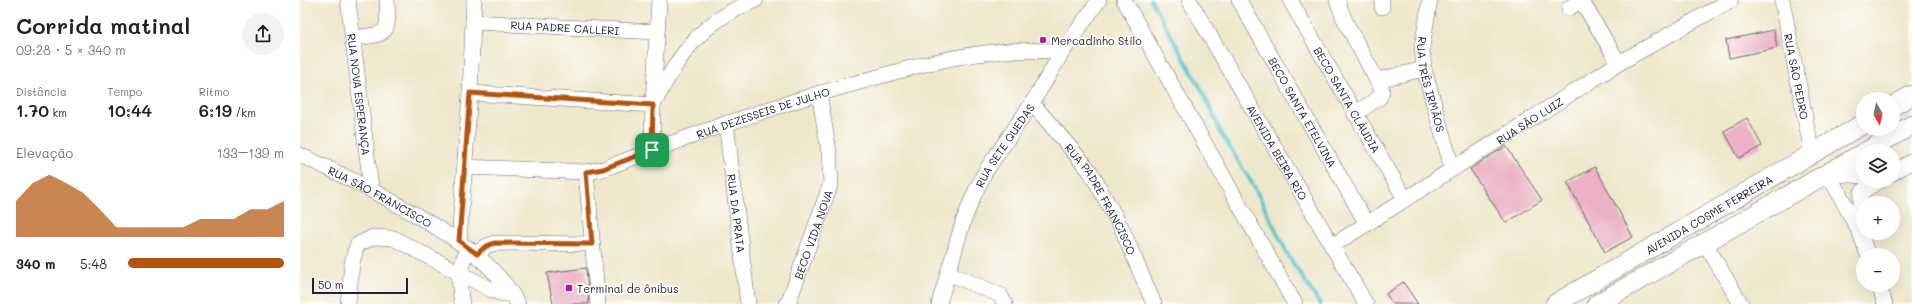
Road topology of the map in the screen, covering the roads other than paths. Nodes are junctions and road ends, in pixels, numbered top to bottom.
1 (348, 0) edge
2 (387, 0) edge
3 (474, 0) edge
4 (659, 0) edge
5 (756, 0) edge
6 (1099, 0) edge
7 (1124, 0) edge
8 (1189, 0) edge
9 (1239, 0) edge
10 (1290, 0) edge
11 (1337, 0) edge
12 (1430, 0) edge
13 (1731, 0) edge
14 (1782, 0) edge
15 (1578, 2) edge
16 (473, 22) junction
17 (656, 32) junction
18 (353, 38) junction
19 (1063, 51) junction
20 (1620, 63) junction
21 (1424, 69) junction
22 (1377, 80) junction
23 (470, 93) junction
24 (819, 93) junction
25 (1912, 95) edge
26 (1900, 102) edge
27 (1032, 103) junction
28 (653, 105) junction
29 (1355, 114) junction
30 (726, 123) junction
31 (1912, 125) edge
32 (1856, 128) edge
33 (1879, 144) edge
34 (652, 150) junction
35 (1812, 153) junction
36 (300, 154) edge
37 (1856, 157) edge
38 (1912, 161) edge
39 (464, 167) junction
40 (1452, 168) junction
41 (1900, 169) edge
42 (586, 172) junction
43 (1828, 173) junction
44 (1856, 175) edge
45 (370, 188) junction
46 (1867, 188) edge
47 (1861, 196) edge
48 (1405, 199) junction
49 (1367, 224) junction
50 (1856, 226) edge
51 (1705, 243) junction
52 (592, 244) junction
53 (1332, 246) junction
54 (468, 248) junction
55 (459, 273) junction
56 (948, 273) junction
57 (1882, 292) edge
58 (515, 299) edge
59 (348, 304) edge
60 (462, 304) edge
61 (598, 304) edge
62 (748, 304) edge
63 (786, 304) edge
64 (939, 304) edge
65 (1005, 304) edge
66 (1154, 304) edge
67 (1295, 304) edge
68 (1366, 304) edge
69 (1554, 304) edge
70 (1598, 304) edge
71 (1740, 304) edge
72 (1886, 304) edge

1 - 18 street, RUA NOVA ESPERANÇA
2 - 18 street
3 - 16 street
4 - 17 street
5 - 28 street
6 - 19 street, RUA SETE QUEDAS
7 - 67 street
8 - 53 street, AVENIDA BEIRA RIO
9 - 49 street, BECO SANTA ETELVINA
10 - 29 street, BECO SANTA CLÁUDIA
11 - 22 street
12 - 21 street, RUA TRÊS IRMÃOS
13 - 20 street, RUA SÃO LUIZ
14 - 35 street, RUA SÃO PEDRO
15 - 20 street
16 - 17 street, RUA PADRE CALLERI
16 - 23 street
17 - 28 street
18 - 45 street, RUA NOVA ESPERANÇA
19 - 24 street, RUA DEZESSEIS DE JULHO
19 - 27 street, RUA SETE QUEDAS
20 - 40 street, RUA SÃO LUIZ
21 - 22 street
21 - 40 street, RUA TRÊS IRMÃOS
22 - 29 street
23 - 28 street
23 - 39 street
24 - 30 street, RUA DEZESSEIS DE JULHO
24 - 63 street, BECO VIDA NOVA
25 - 26 main road
27 - 56 street, RUA SETE QUEDAS
27 - 66 street, RUA PADRE FRANCISCO
28 - 34 street
29 - 48 street, BECO SANTA CLÁUDIA
30 - 34 street, RUA DEZESSEIS DE JULHO
30 - 62 street, RUA DA PRATA
31 - 33 main road
32 - 35 main road, AVENIDA COSME FERREIRA
34 - 42 street, RUA DEZESSEIS DE JULHO
35 - 69 main road, AVENIDA COSME FERREIRA
36 - 45 street, RUA SÃO FRANCISCO
37 - 43 main road
38 - 41 street
39 - 42 street, RUA DEZESSEIS DE JULHO
39 - 54 street
40 - 48 street, RUA SÃO LUIZ
42 - 52 street
43 - 44 street
43 - 50 street
43 - 51 main road
45 - 54 street, RUA SÃO FRANCISCO
46 - 47 street
48 - 49 street, RUA SÃO LUIZ
49 - 53 street, RUA SÃO LUIZ
51 - 70 main road
51 - 71 street
52 - 54 street
52 - 61 street
53 - 68 street, AVENIDA BEIRA RIO
54 - 55 street
54 - 58 street, RUA SÃO FRANCISCO
55 - 58 street
55 - 59 street
55 - 60 street
56 - 64 street, RUA SETE QUEDAS
56 - 65 street
57 - 72 street

